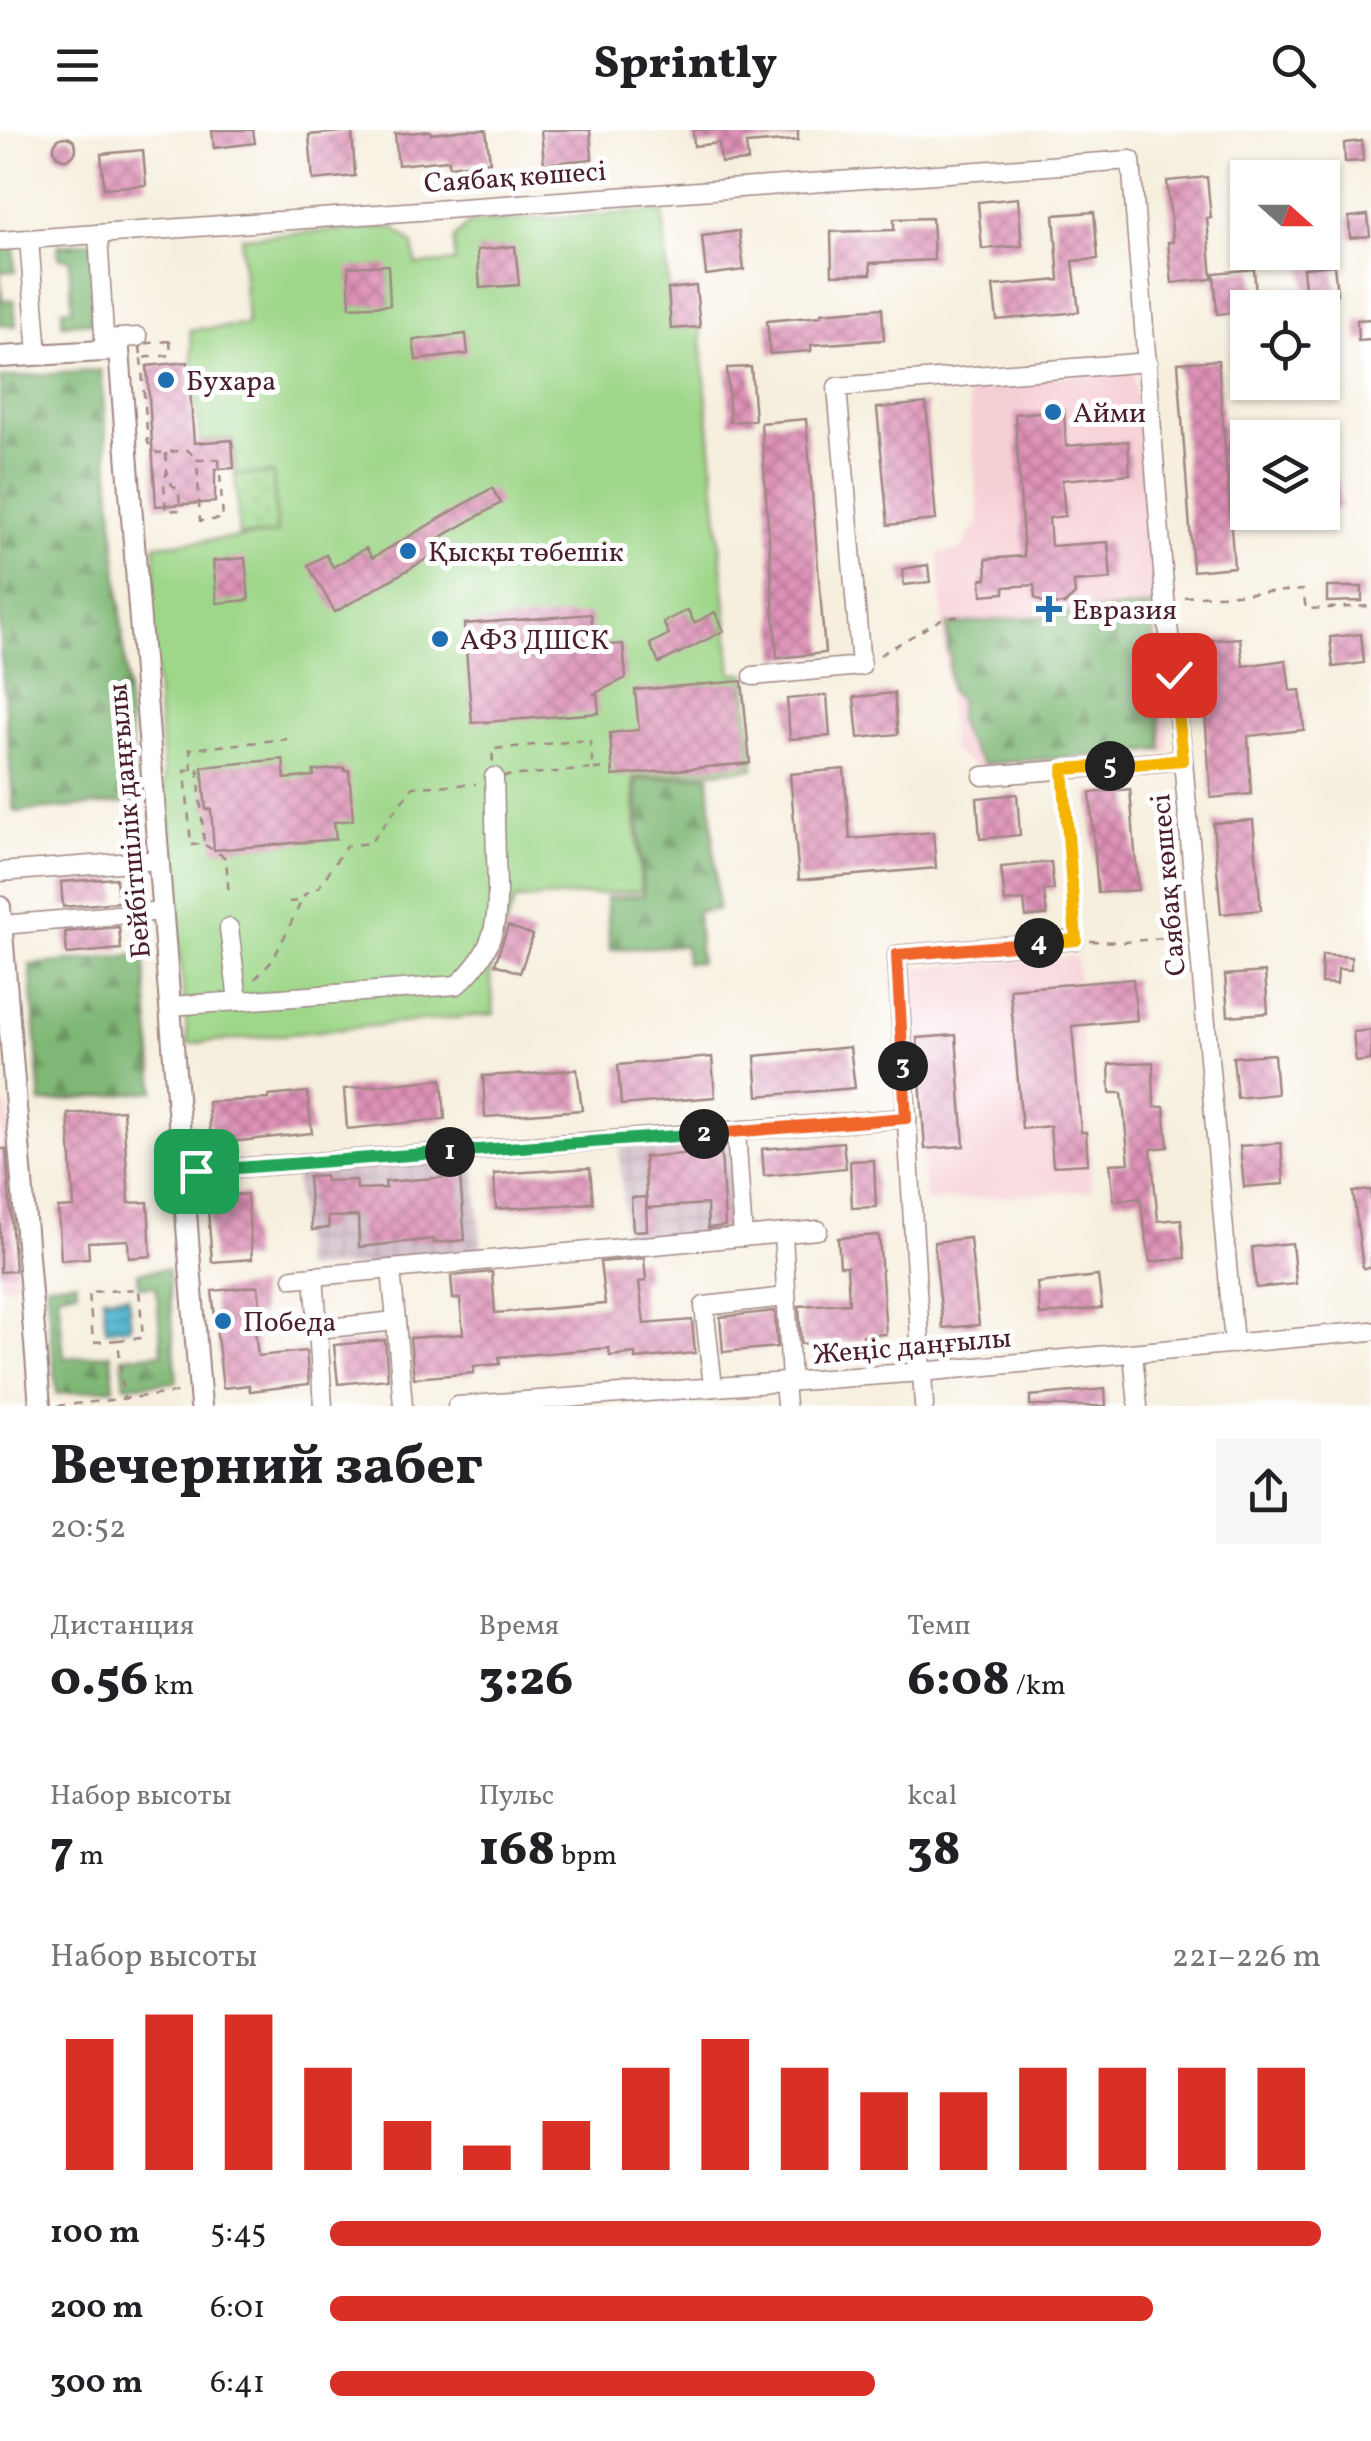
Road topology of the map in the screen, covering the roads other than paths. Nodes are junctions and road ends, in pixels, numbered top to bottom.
1 (98, 234) junction
2 (29, 239) junction
3 (0, 241) edge
4 (138, 337) dead end
5 (104, 345) junction
6 (38, 355) junction
7 (0, 357) edge
8 (1148, 362) junction
9 (752, 676) dead end
10 (1183, 760) junction
11 (984, 776) dead end
12 (494, 780) road end
13 (158, 860) junction
14 (0, 872) edge
15 (163, 912) junction
16 (1, 918) edge
17 (229, 928) dead end
18 (1076, 940) road end
19 (3, 983) edge
20 (238, 1002) junction
21 (171, 1006) junction
22 (906, 1118) junction
23 (736, 1131) junction
24 (182, 1172) junction
25 (818, 1230) dead end
26 (783, 1234) junction
27 (743, 1237) junction
28 (392, 1270) junction
29 (314, 1276) junction
30 (294, 1278) dead end
31 (786, 1298) junction
32 (396, 1321) junction
33 (318, 1330) junction
34 (1371, 1331) edge
35 (1234, 1344) junction
36 (1133, 1353) junction
37 (922, 1372) junction
38 (788, 1382) junction
39 (713, 1388) junction
40 (200, 1398) edge
41 (656, 1399) edge
42 (40, 1406) edge
43 (322, 1406) edge
44 (404, 1406) edge
45 (457, 1406) edge
46 (786, 1406) edge
47 (924, 1406) edge
48 (1138, 1406) edge

1 - 2 street, Саябақ көшесі
1 - 5 street
1 - 8 street, Саябақ көшесі
2 - 3 street, Саябақ көшесі
2 - 6 street
4 - 5 street
5 - 6 main road
5 - 13 main road, Бейбітшілік даңғылы
6 - 7 main road
8 - 9 street
8 - 10 street, Саябақ көшесі
10 - 11 street
10 - 35 street, Саябақ көшесі
12 - 20 street
13 - 14 street
13 - 15 main road, Бейбітшілік даңғылы
15 - 16 street
15 - 21 main road, Бейбітшілік даңғылы
16 - 19 main road
17 - 20 street
18 - 22 street
19 - 42 main road
20 - 21 street
21 - 24 main road, Бейбітшілік даңғылы
22 - 23 street
22 - 37 street
23 - 24 street
23 - 27 street
24 - 40 main road, Бейбітшілік даңғылы
25 - 26 street
26 - 27 street
26 - 31 street
27 - 28 street
28 - 29 street
28 - 32 street
29 - 30 street
29 - 33 street
31 - 38 street
31 - 39 street
32 - 33 street
32 - 44 street
33 - 43 street
34 - 35 street, Жеңіс даңғылы
35 - 36 street, Жеңіс даңғылы
36 - 37 street, Жеңіс даңғылы
36 - 48 street
37 - 38 street, Жеңіс даңғылы
37 - 47 street
38 - 39 street, Жеңіс даңғылы
38 - 46 street
39 - 41 street, Жеңіс даңғылы
41 - 45 street, Жеңіс даңғылы

